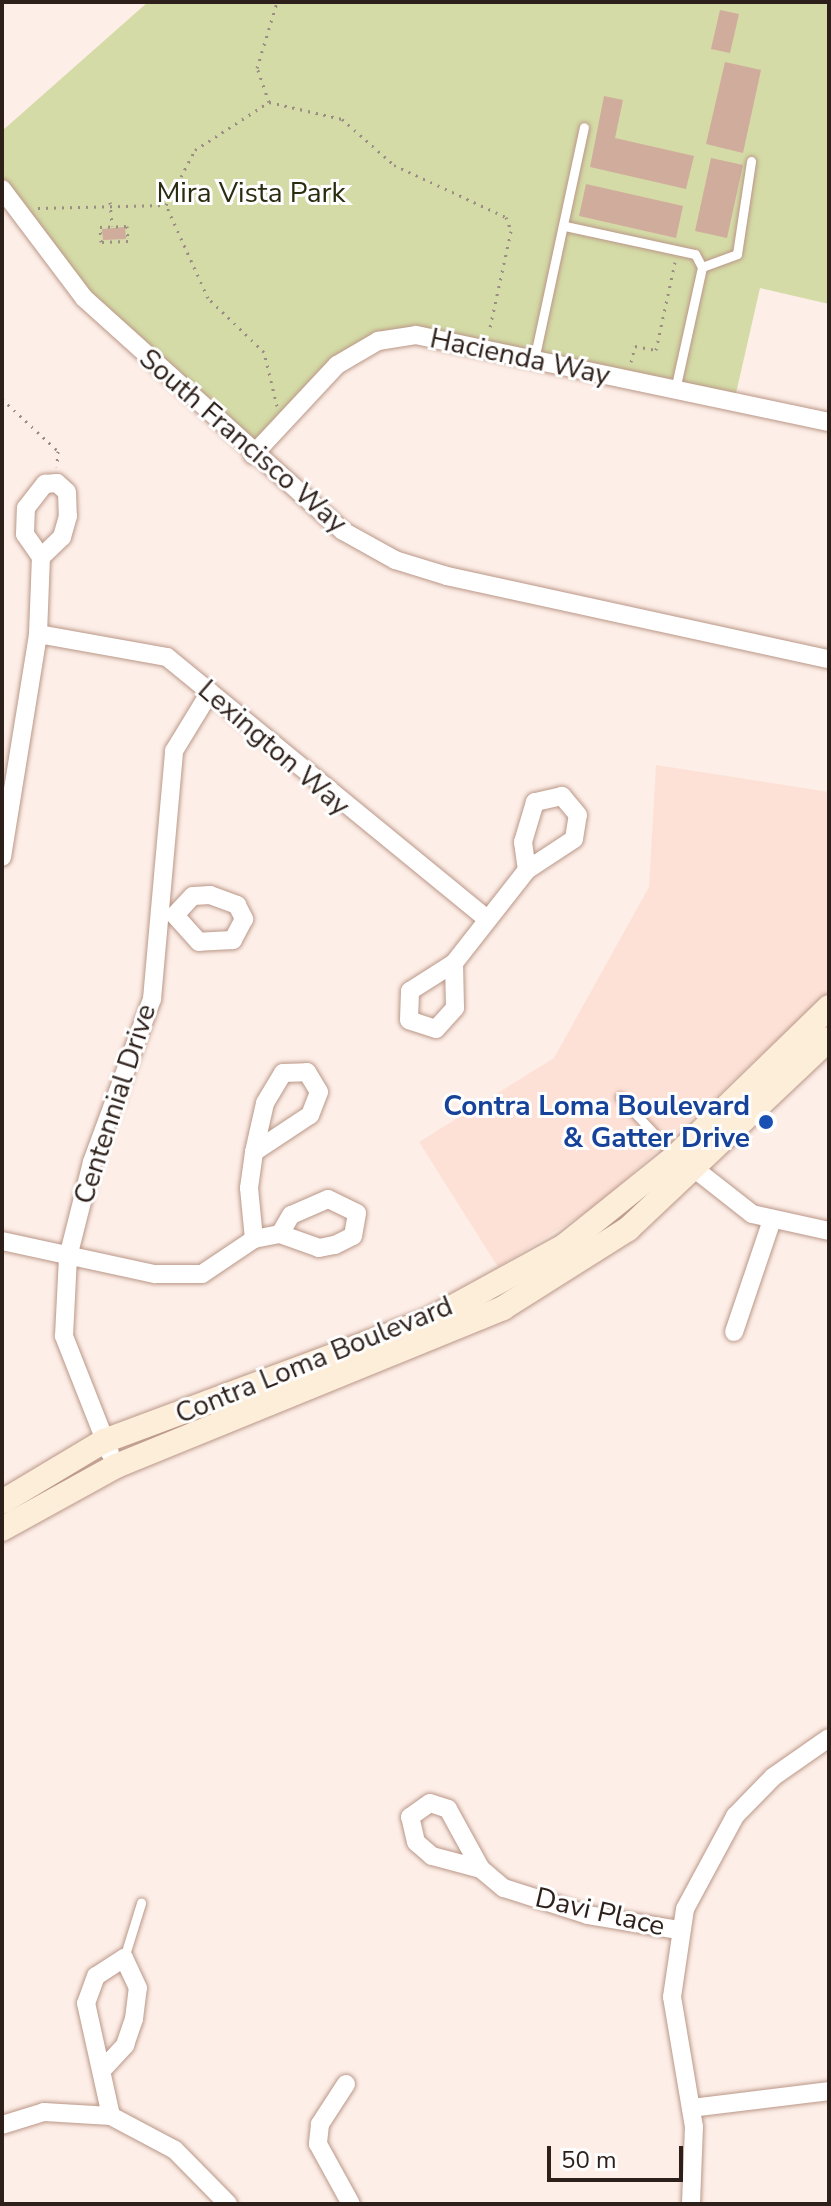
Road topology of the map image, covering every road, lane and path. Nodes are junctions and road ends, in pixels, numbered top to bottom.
1 (277, 2) edge
2 (269, 102) junction
3 (584, 127) dead end
4 (751, 161) dead end
5 (2, 189) edge
6 (110, 202) junction
7 (166, 205) junction
8 (21, 218) junction
9 (112, 226) junction
10 (565, 226) junction
11 (677, 250) junction
12 (702, 267) junction
13 (486, 349) junction
14 (534, 360) junction
15 (627, 380) junction
16 (675, 390) junction
17 (2, 399) edge
18 (288, 417) junction
19 (829, 422) edge
20 (253, 455) junction
21 (57, 483) junction
22 (41, 557) junction
23 (38, 634) junction
24 (829, 659) edge
25 (210, 692) junction
26 (2, 857) edge
27 (527, 870) dead end
28 (487, 919) junction
29 (454, 963) dead end
30 (829, 1007) edge
31 (829, 1039) edge
32 (620, 1097) dead end
33 (254, 1152) dead end
34 (685, 1161) junction
35 (771, 1223) junction
36 (829, 1231) edge
37 (280, 1234) dead end
38 (254, 1239) junction
39 (2, 1241) edge
40 (68, 1257) junction
41 (734, 1332) dead end
42 (104, 1441) junction
43 (116, 1466) junction
44 (2, 1502) edge
45 (2, 1529) edge
46 (829, 1738) edge
47 (481, 1869) dead end
48 (141, 1903) dead end
49 (679, 1930) junction
50 (124, 1958) junction
51 (103, 2069) junction
52 (346, 2084) dead end
53 (829, 2091) edge
54 (691, 2108) junction
55 (111, 2116) junction
56 (2, 2125) edge
57 (228, 2204) edge
58 (351, 2204) edge
59 (691, 2204) edge

1 - 2 path
2 - 7 path
2 - 13 path
3 - 10 lane
4 - 12 lane
5 - 8 street, South Francisco Way
6 - 7 path
6 - 8 path
6 - 9 path
7 - 18 path
8 - 20 street, South Francisco Way
9 - 9 path
10 - 11 lane
10 - 14 lane
11 - 12 lane
11 - 15 path
12 - 16 lane
13 - 14 street, Hacienda Way
13 - 18 street, Hacienda Way
14 - 15 street, Hacienda Way
15 - 16 street, Hacienda Way
16 - 19 street, Hacienda Way
17 - 21 path
18 - 20 street, Hacienda Way
20 - 24 street, South Francisco Way
21 - 22 street
21 - 22 street
22 - 23 street
23 - 25 street, Lexington Way
23 - 26 street
25 - 28 street, Lexington Way
25 - 40 street, Centennial Drive
27 - 28 street
28 - 29 street
30 - 34 main road, Contra Loma Boulevard
31 - 34 main road, Contra Loma Boulevard
32 - 34 lane
33 - 38 street
34 - 35 street
34 - 42 main road, Contra Loma Boulevard
34 - 43 main road, Contra Loma Boulevard
35 - 36 street
35 - 41 street
37 - 38 street
38 - 40 street
39 - 40 street
40 - 42 street, Centennial Drive
42 - 43 street, Centennial Drive
42 - 44 main road, Contra Loma Boulevard
43 - 45 main road, Contra Loma Boulevard
46 - 49 street
47 - 49 street, Davi Place
48 - 50 lane
49 - 54 street
50 - 51 street
50 - 51 street
51 - 55 street
52 - 58 street
53 - 54 street
54 - 59 street
55 - 56 street
55 - 57 street

